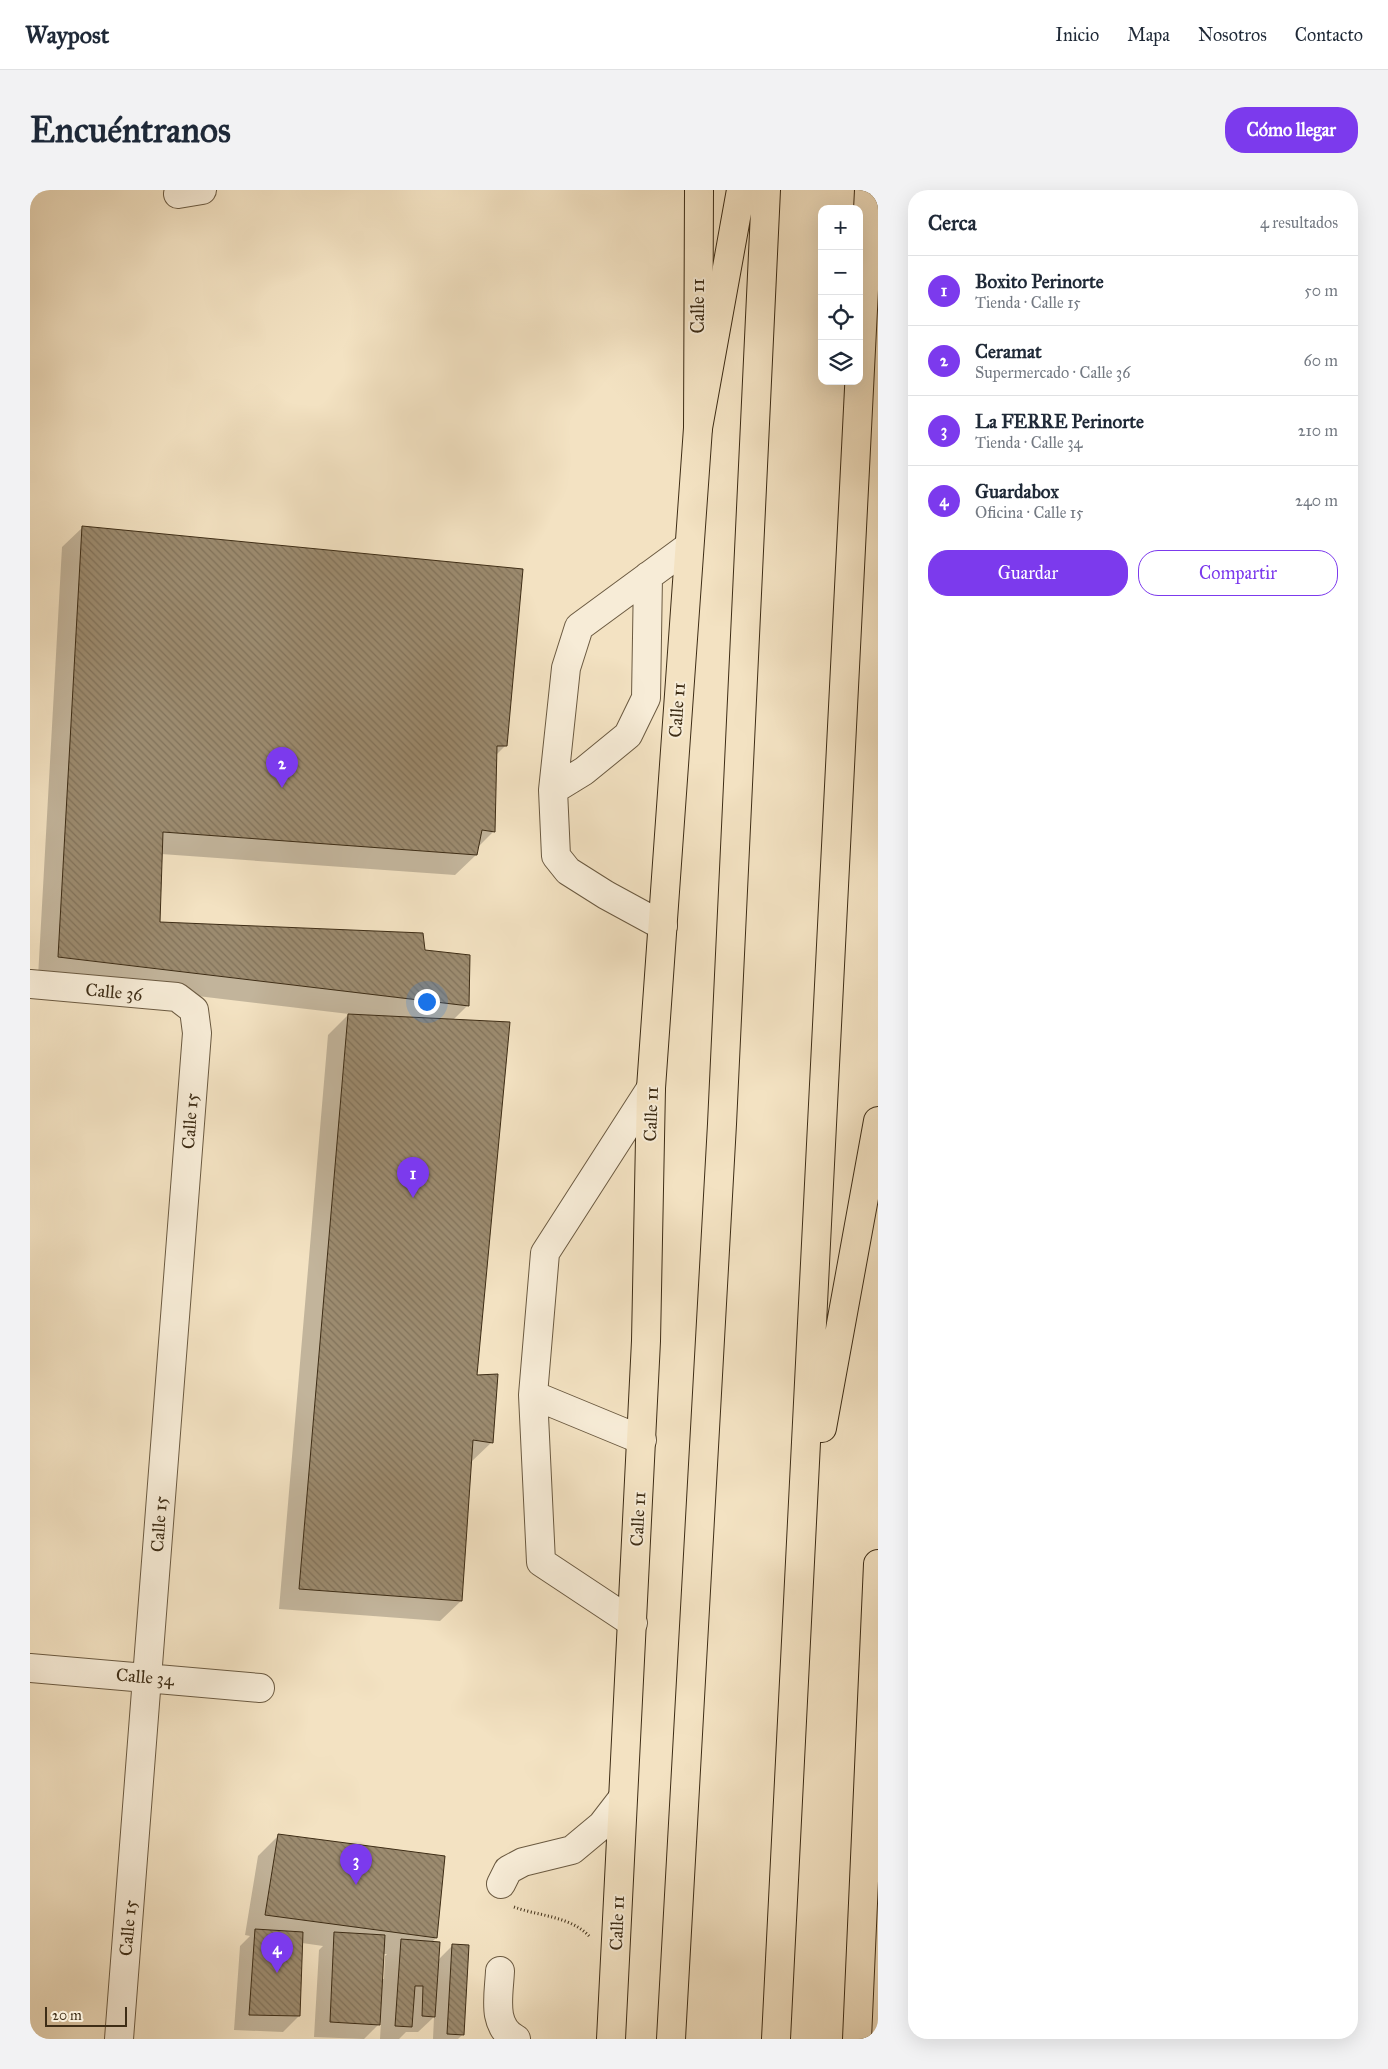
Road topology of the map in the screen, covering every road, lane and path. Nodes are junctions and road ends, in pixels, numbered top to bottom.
1 (699, 190) edge
2 (741, 190) edge
3 (766, 190) edge
4 (869, 190) edge
5 (698, 428) junction
6 (688, 547) junction
7 (648, 576) junction
8 (553, 790) junction
9 (663, 926) junction
10 (30, 984) edge
11 (194, 1010) joint
12 (651, 1088) junction
13 (878, 1121) edge
14 (533, 1396) junction
15 (642, 1440) junction
16 (802, 1540) junction
17 (878, 1564) edge
18 (633, 1623) junction
19 (30, 1668) edge
20 (148, 1677) junction
21 (876, 1677) edge
22 (260, 1688) dead end
23 (622, 1798) junction
24 (501, 1884) joint
25 (871, 1891) edge
26 (500, 1971) dead end
27 (614, 1978) junction
28 (119, 2039) edge
29 (516, 2039) edge
30 (611, 2039) edge
31 (671, 2039) edge
32 (776, 2039) edge
33 (857, 2039) edge

1 - 5 main road, Calle 11
2 - 5 main road
3 - 31 main road
4 - 16 main road
5 - 6 main road, Calle 11
6 - 7 street
6 - 9 main road, Calle 11
7 - 8 street
7 - 8 street
8 - 9 street
9 - 12 main road, Calle 11
10 - 11 street, Calle 36
11 - 20 street, Calle 15
12 - 14 street
12 - 15 main road, Calle 11
13 - 16 main road
14 - 15 street
14 - 18 street
15 - 18 main road, Calle 11
16 - 32 main road
17 - 21 main road
18 - 23 main road, Calle 11
19 - 20 street, Calle 34
20 - 22 street, Calle 34
20 - 28 street, Calle 15
21 - 25 main road
23 - 24 street
23 - 27 main road, Calle 11
24 - 27 path
25 - 33 main road
26 - 29 street
27 - 30 main road, Calle 11

